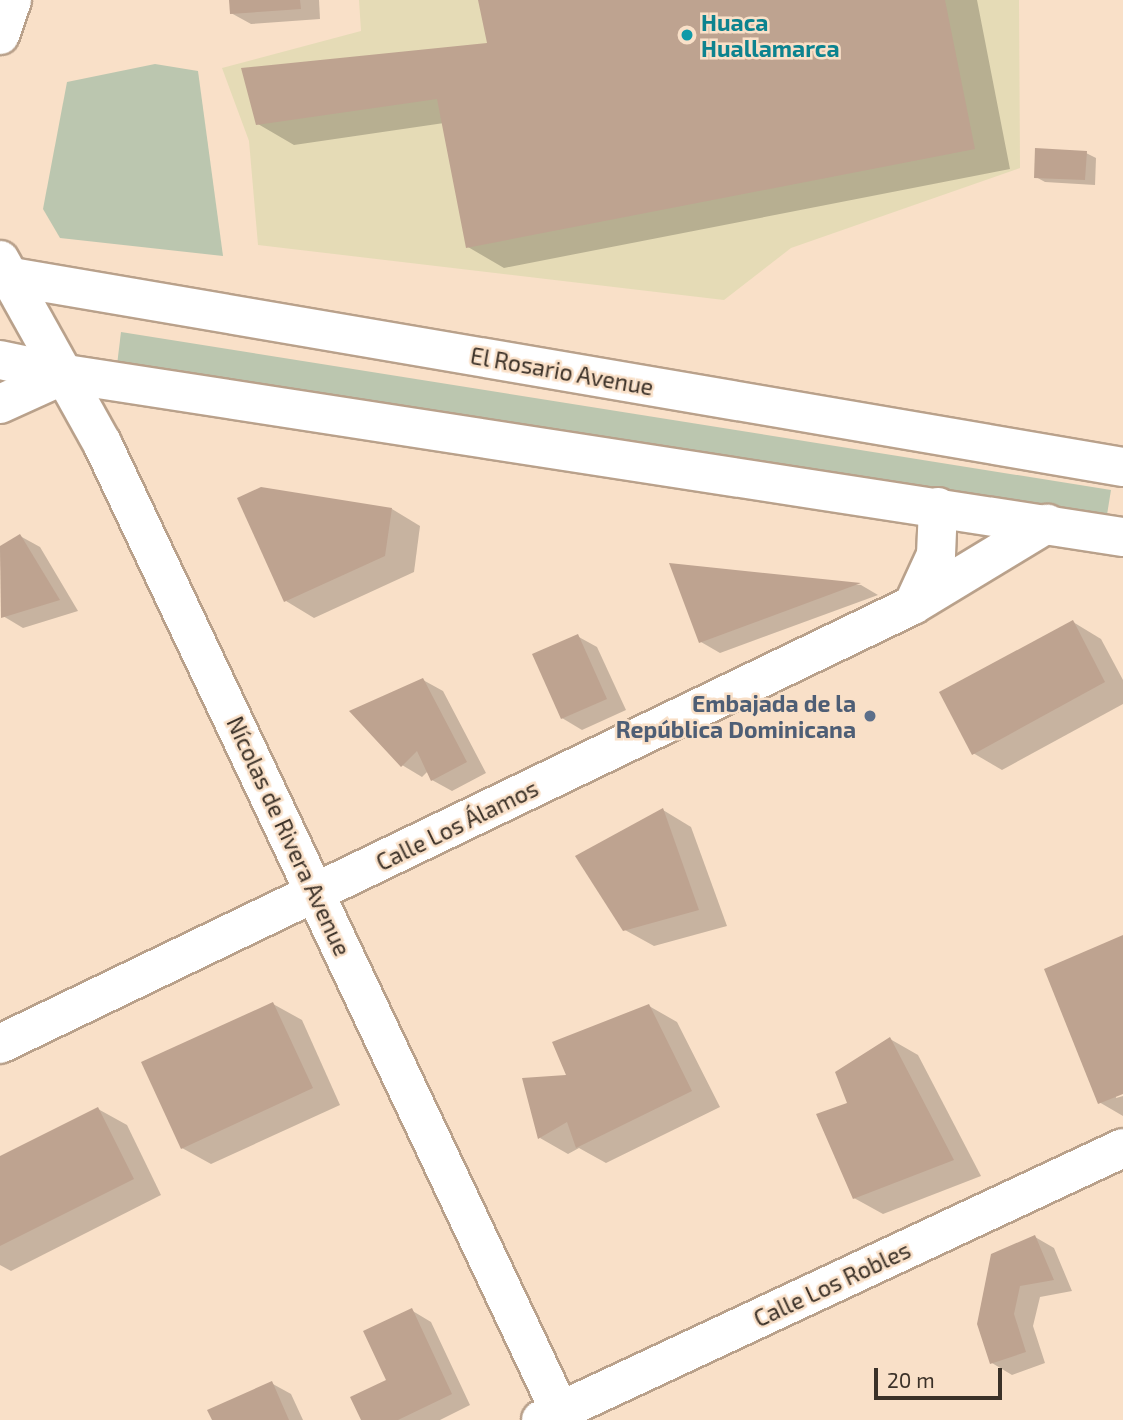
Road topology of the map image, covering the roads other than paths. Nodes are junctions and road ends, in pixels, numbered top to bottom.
1 (12, 0) edge
2 (0, 35) edge
3 (2, 270) edge
4 (0, 360) edge
5 (66, 374) junction
6 (0, 404) edge
7 (1123, 467) edge
8 (938, 507) junction
9 (1047, 524) junction
10 (1123, 537) edge
11 (913, 605) junction
12 (316, 894) junction
13 (0, 1044) edge
14 (1123, 1148) edge
15 (555, 1417) edge

1 - 2 street
3 - 5 street, Nícolas de Rivera Avenue
3 - 7 street, El Rosario Avenue
4 - 5 street
5 - 6 street
5 - 8 street
5 - 12 street, Nícolas de Rivera Avenue
8 - 9 street
8 - 11 street
9 - 10 street
9 - 11 street, Calle Los Álamos
11 - 12 street, Calle Los Álamos
12 - 13 street, Calle Los Álamos
12 - 15 street, Nícolas de Rivera Avenue
14 - 15 street, Calle Los Robles

